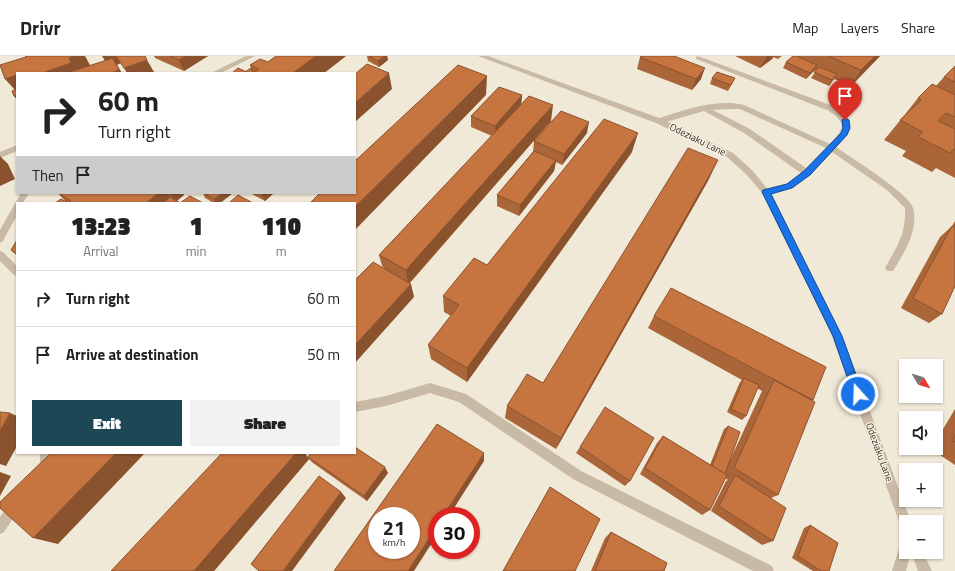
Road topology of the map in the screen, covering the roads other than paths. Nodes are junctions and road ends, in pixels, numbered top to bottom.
1 (252, 56) edge
2 (482, 56) edge
3 (495, 58) edge
4 (698, 58) dead end
5 (217, 72) edge
6 (706, 109) junction
7 (660, 121) junction
8 (16, 148) edge
9 (832, 148) junction
10 (0, 155) edge
11 (807, 173) junction
12 (766, 192) junction
13 (16, 209) edge
14 (0, 239) edge
15 (0, 255) edge
16 (890, 268) dead end
17 (16, 271) edge
18 (356, 407) edge
19 (46, 459) edge
20 (36, 477) edge
21 (22, 496) edge
22 (903, 515) edge
23 (0, 528) edge
24 (902, 559) edge
25 (920, 559) edge
26 (767, 571) edge
27 (899, 571) edge
28 (925, 571) edge

1 - 5 street
2 - 3 street, Odeziaku Lane
3 - 7 street, Odeziaku Lane
4 - 9 street
6 - 7 street
6 - 9 street
6 - 11 street
7 - 12 street, Odeziaku Lane
8 - 10 street
9 - 11 street
9 - 16 street
11 - 12 street
12 - 22 street, Odeziaku Lane
13 - 14 street
15 - 17 street
18 - 26 street
19 - 20 street
21 - 23 street
24 - 27 street
25 - 28 street

